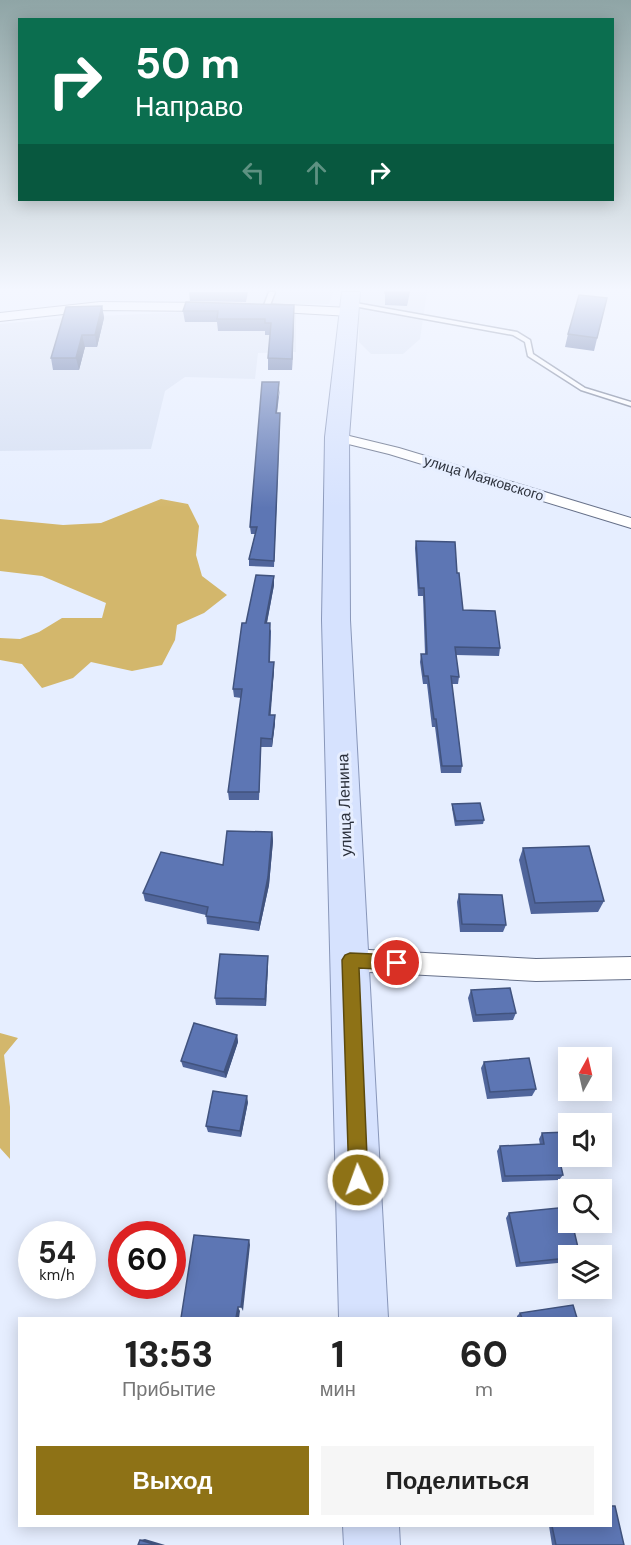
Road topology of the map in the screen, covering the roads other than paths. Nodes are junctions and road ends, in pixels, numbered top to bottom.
1 (343, 364) edge
2 (544, 364) edge
3 (631, 404) edge
4 (337, 437) junction
5 (631, 523) edge
6 (350, 960) junction
7 (631, 968) edge
8 (364, 1317) edge
9 (371, 1527) edge
10 (372, 1545) edge

1 - 4 main road, улица Ленина
2 - 3 lane
4 - 5 street, улица Маяковского
4 - 6 main road, улица Ленина
6 - 7 street
6 - 8 main road, улица Ленина
9 - 10 main road

